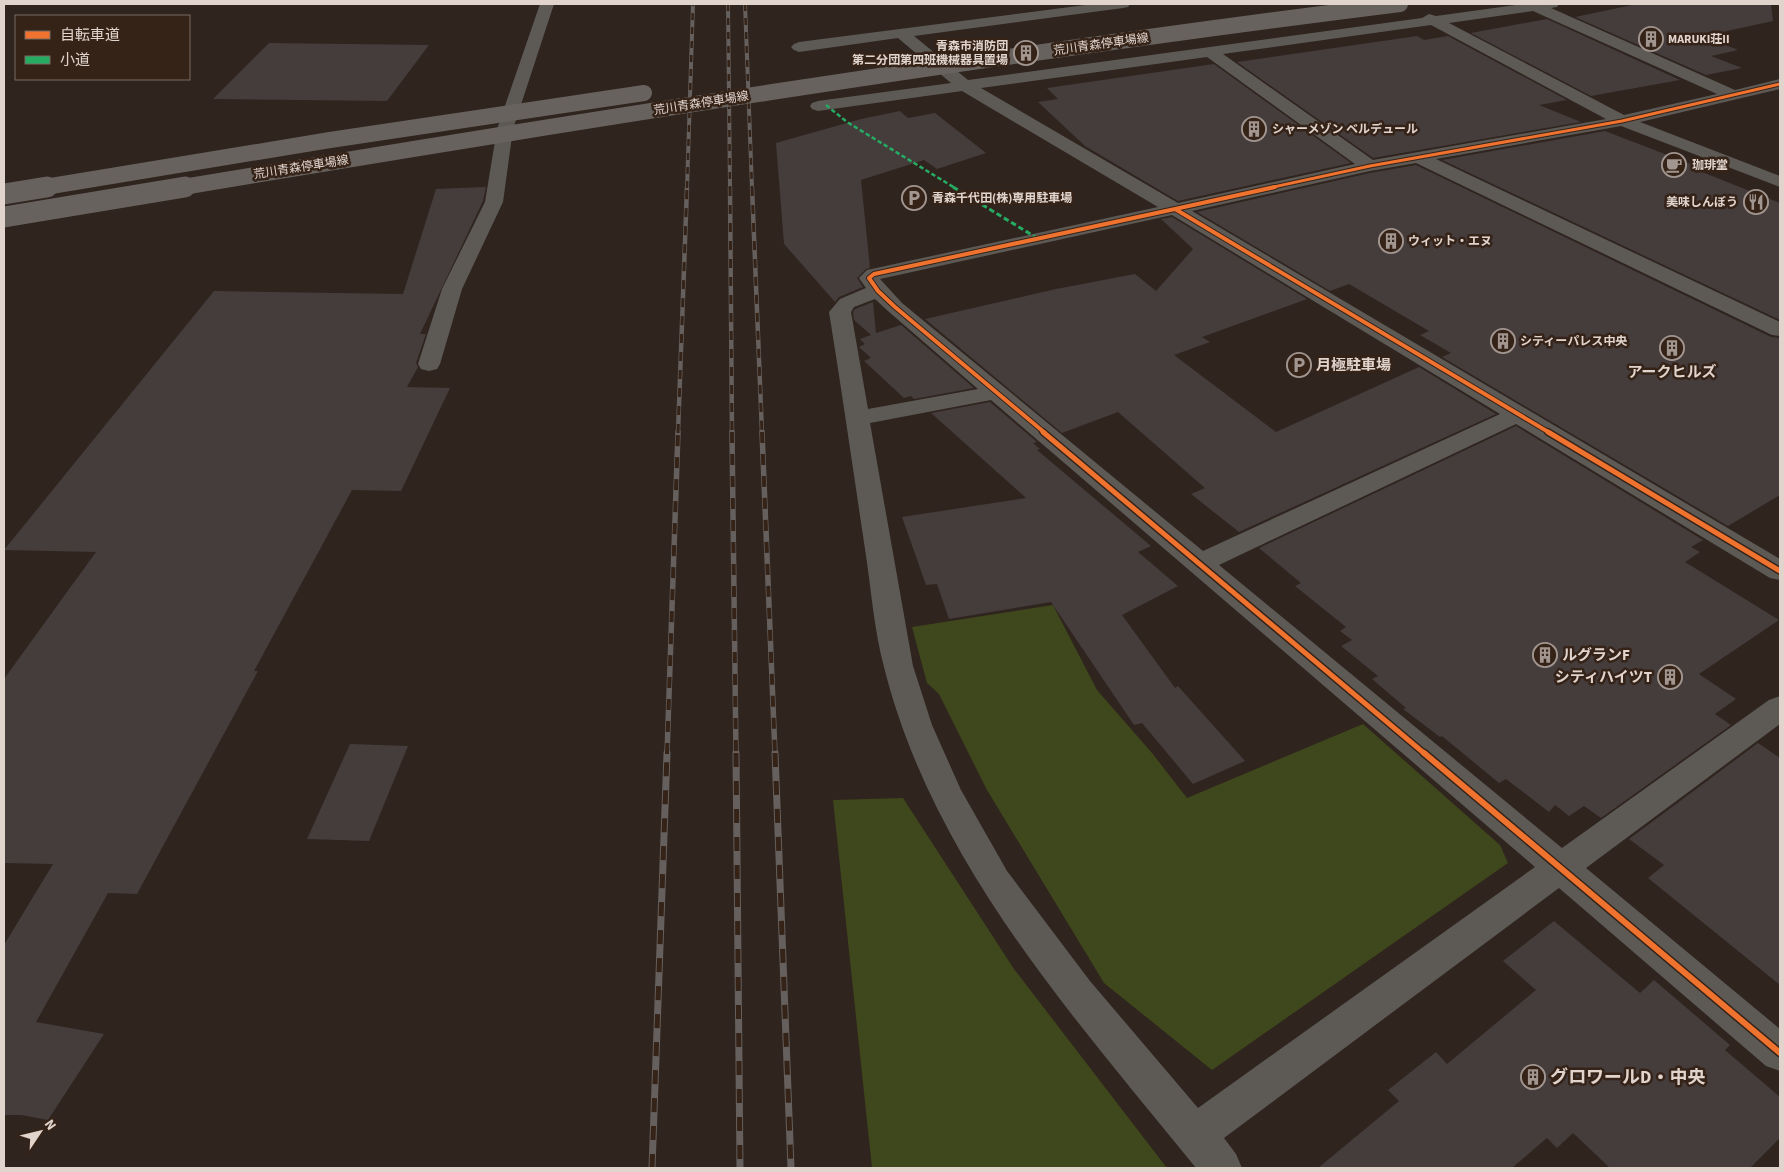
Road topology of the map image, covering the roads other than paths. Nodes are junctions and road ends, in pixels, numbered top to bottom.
1 (547, 4) edge
2 (1123, 4) edge
3 (1402, 4) edge
4 (1552, 4) edge
5 (1258, 6) dead end
6 (1534, 6) junction
7 (967, 9) dead end
8 (1432, 20) junction
9 (984, 22) junction
10 (902, 34) junction
11 (1022, 39) dead end
12 (799, 47) dead end
13 (943, 50) dead end
14 (1209, 51) junction
15 (904, 56) dead end
16 (1780, 84) edge
17 (964, 85) junction
18 (660, 91) dead end
19 (1733, 95) junction
20 (818, 106) dead end
21 (1622, 121) junction
22 (1417, 157) junction
23 (1370, 166) junction
24 (1780, 182) edge
25 (4, 194) edge
26 (1175, 208) junction
27 (4, 217) edge
28 (878, 291) junction
29 (1780, 330) edge
30 (429, 364) dead end
31 (998, 392) junction
32 (1518, 414) junction
33 (856, 418) junction
34 (1200, 563) junction
35 (1780, 571) edge
36 (1780, 708) edge
37 (1561, 868) junction
38 (1780, 1053) edge
39 (1195, 1135) junction
40 (1222, 1168) edge

1 - 30 street
2 - 9 street
3 - 8 street
3 - 27 main road, 荒川青森停車場線, bridge
4 - 6 street
5 - 11 main road, 荒川青森停車場線
6 - 8 street
6 - 19 street
7 - 9 street
8 - 14 street
8 - 21 street
9 - 10 street
10 - 12 street
10 - 17 street
13 - 15 main road
14 - 17 street
14 - 23 street
16 - 19 street
17 - 20 street
17 - 26 street
18 - 25 main road, 荒川青森停車場線, bridge
19 - 21 street
21 - 22 street
21 - 24 street
22 - 23 street
22 - 29 street
23 - 26 street
26 - 28 street
26 - 32 street
28 - 31 street
28 - 33 street
31 - 33 street
31 - 34 street
32 - 34 street
32 - 35 street
33 - 39 street
34 - 37 street
36 - 37 street
37 - 38 street
37 - 39 street
39 - 40 street

